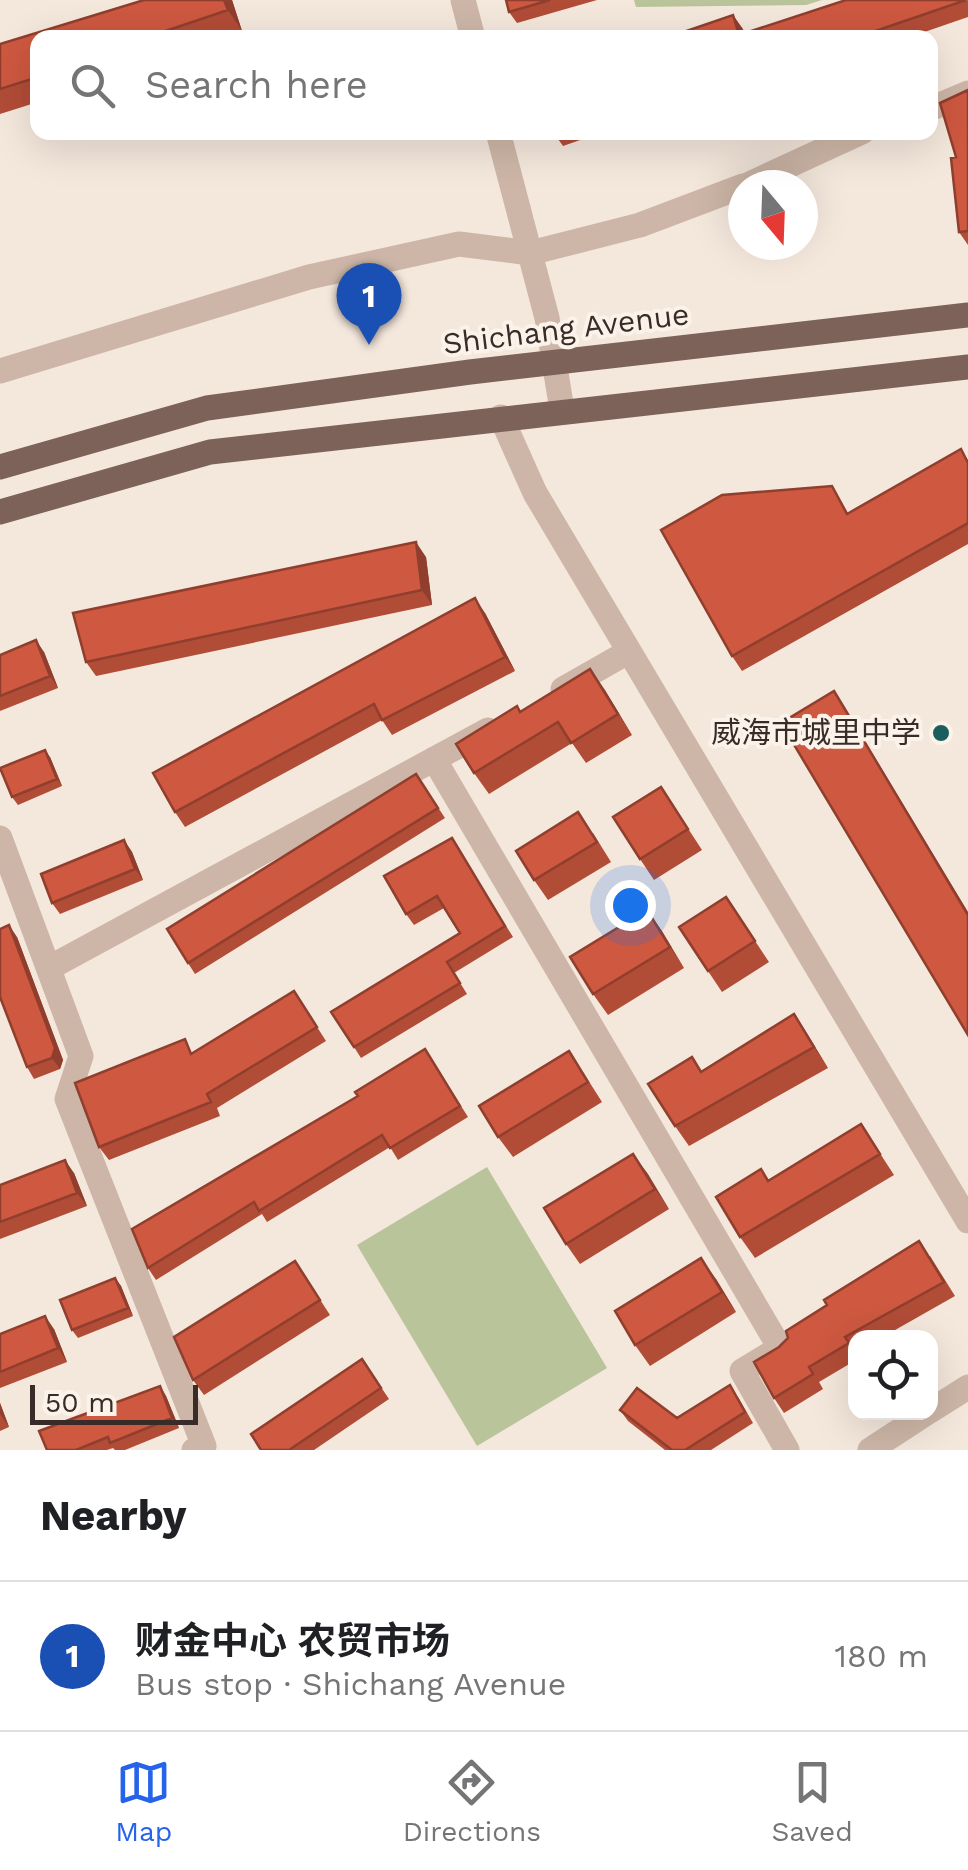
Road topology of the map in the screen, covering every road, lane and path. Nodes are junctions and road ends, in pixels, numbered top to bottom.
1 (463, 0) edge
2 (471, 30) edge
3 (968, 94) edge
4 (938, 106) edge
5 (500, 140) edge
6 (845, 140) edge
7 (780, 170) edge
8 (728, 192) edge
9 (530, 253) junction
10 (968, 315) edge
11 (557, 362) junction
12 (968, 367) edge
13 (0, 371) edge
14 (562, 410) junction
15 (501, 416) junction
16 (0, 468) edge
17 (0, 512) edge
18 (628, 652) junction
19 (546, 698) edge
20 (514, 716) edge
21 (434, 759) junction
22 (0, 838) edge
23 (48, 968) junction
24 (968, 1221) edge
25 (968, 1387) edge
26 (938, 1406) edge
27 (917, 1420) edge
28 (194, 1450) edge
29 (787, 1450) edge
30 (870, 1450) edge

1 - 2 street
3 - 4 street
5 - 9 street
6 - 7 street
8 - 9 street
9 - 11 street
9 - 13 street
10 - 11 main road, Shichang Avenue
11 - 14 street
11 - 16 main road, Shichang Avenue
12 - 14 main road
14 - 15 main road
15 - 17 main road
15 - 18 street
18 - 19 street
18 - 24 street
20 - 21 street
21 - 23 street
21 - 29 street
22 - 23 street
23 - 28 street
25 - 26 street
27 - 30 street

